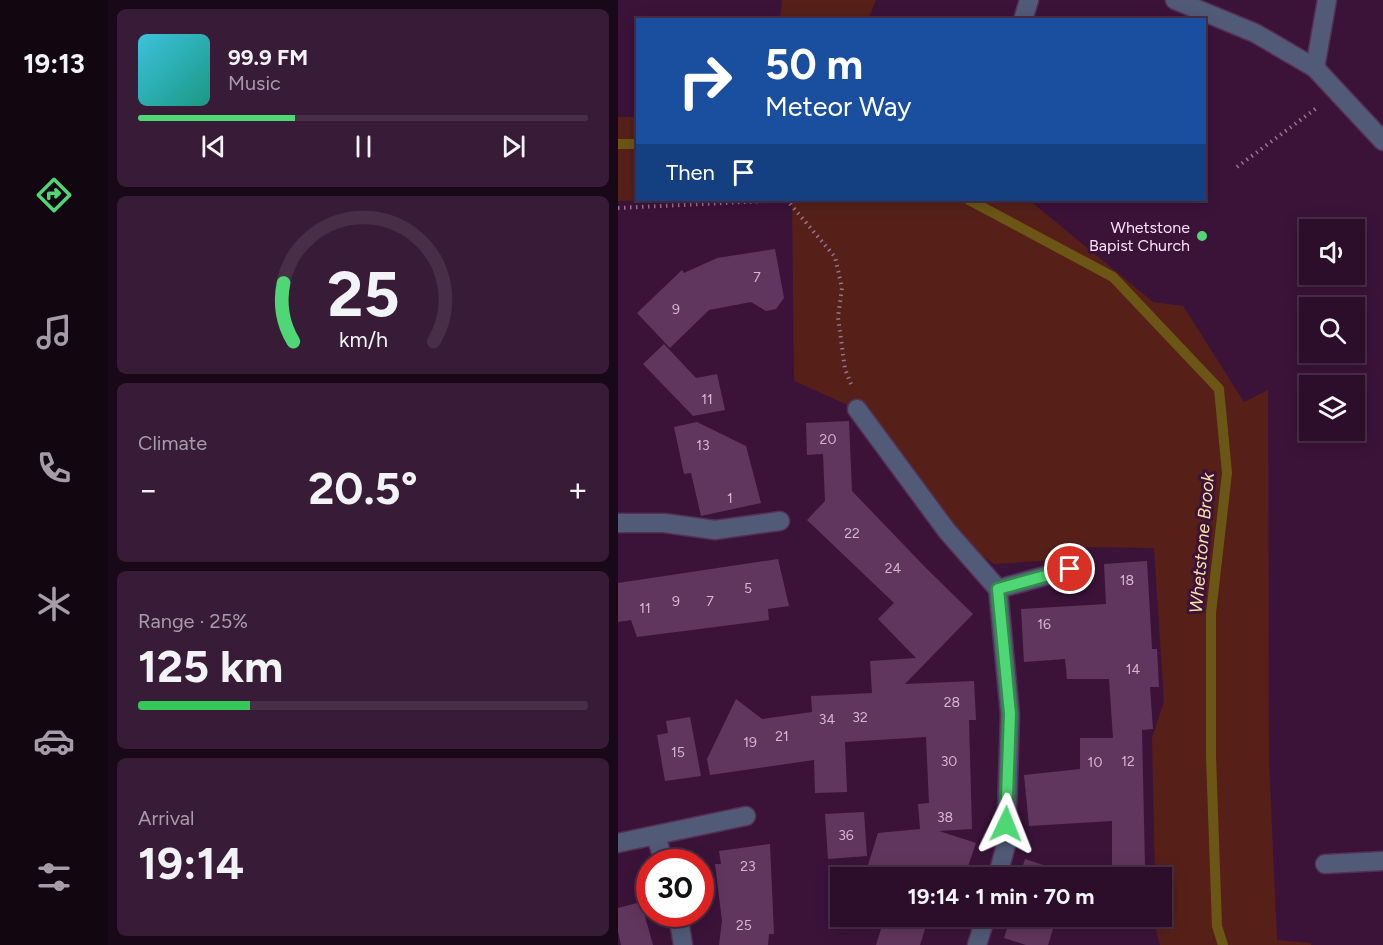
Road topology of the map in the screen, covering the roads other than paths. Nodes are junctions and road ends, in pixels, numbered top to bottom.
1 (1029, 0) edge
2 (1175, 0) edge
3 (1327, 0) edge
4 (1024, 18) edge
5 (1315, 68) junction
6 (1383, 141) edge
7 (856, 400) road end
8 (619, 519) edge
9 (780, 521) dead end
10 (1070, 569) dead end
11 (998, 589) junction
12 (746, 816) dead end
13 (656, 836) junction
14 (618, 843) edge
15 (660, 849) edge
16 (1383, 861) edge
17 (1325, 864) dead end
18 (1000, 867) edge
19 (680, 927) edge
20 (983, 927) edge
21 (683, 945) edge
22 (977, 945) edge

1 - 4 street
2 - 5 street
3 - 5 street
5 - 6 street
7 - 11 street
8 - 9 street
10 - 11 street
11 - 18 street
12 - 13 street
13 - 14 street
13 - 15 street
16 - 17 street
19 - 21 street
20 - 22 street

